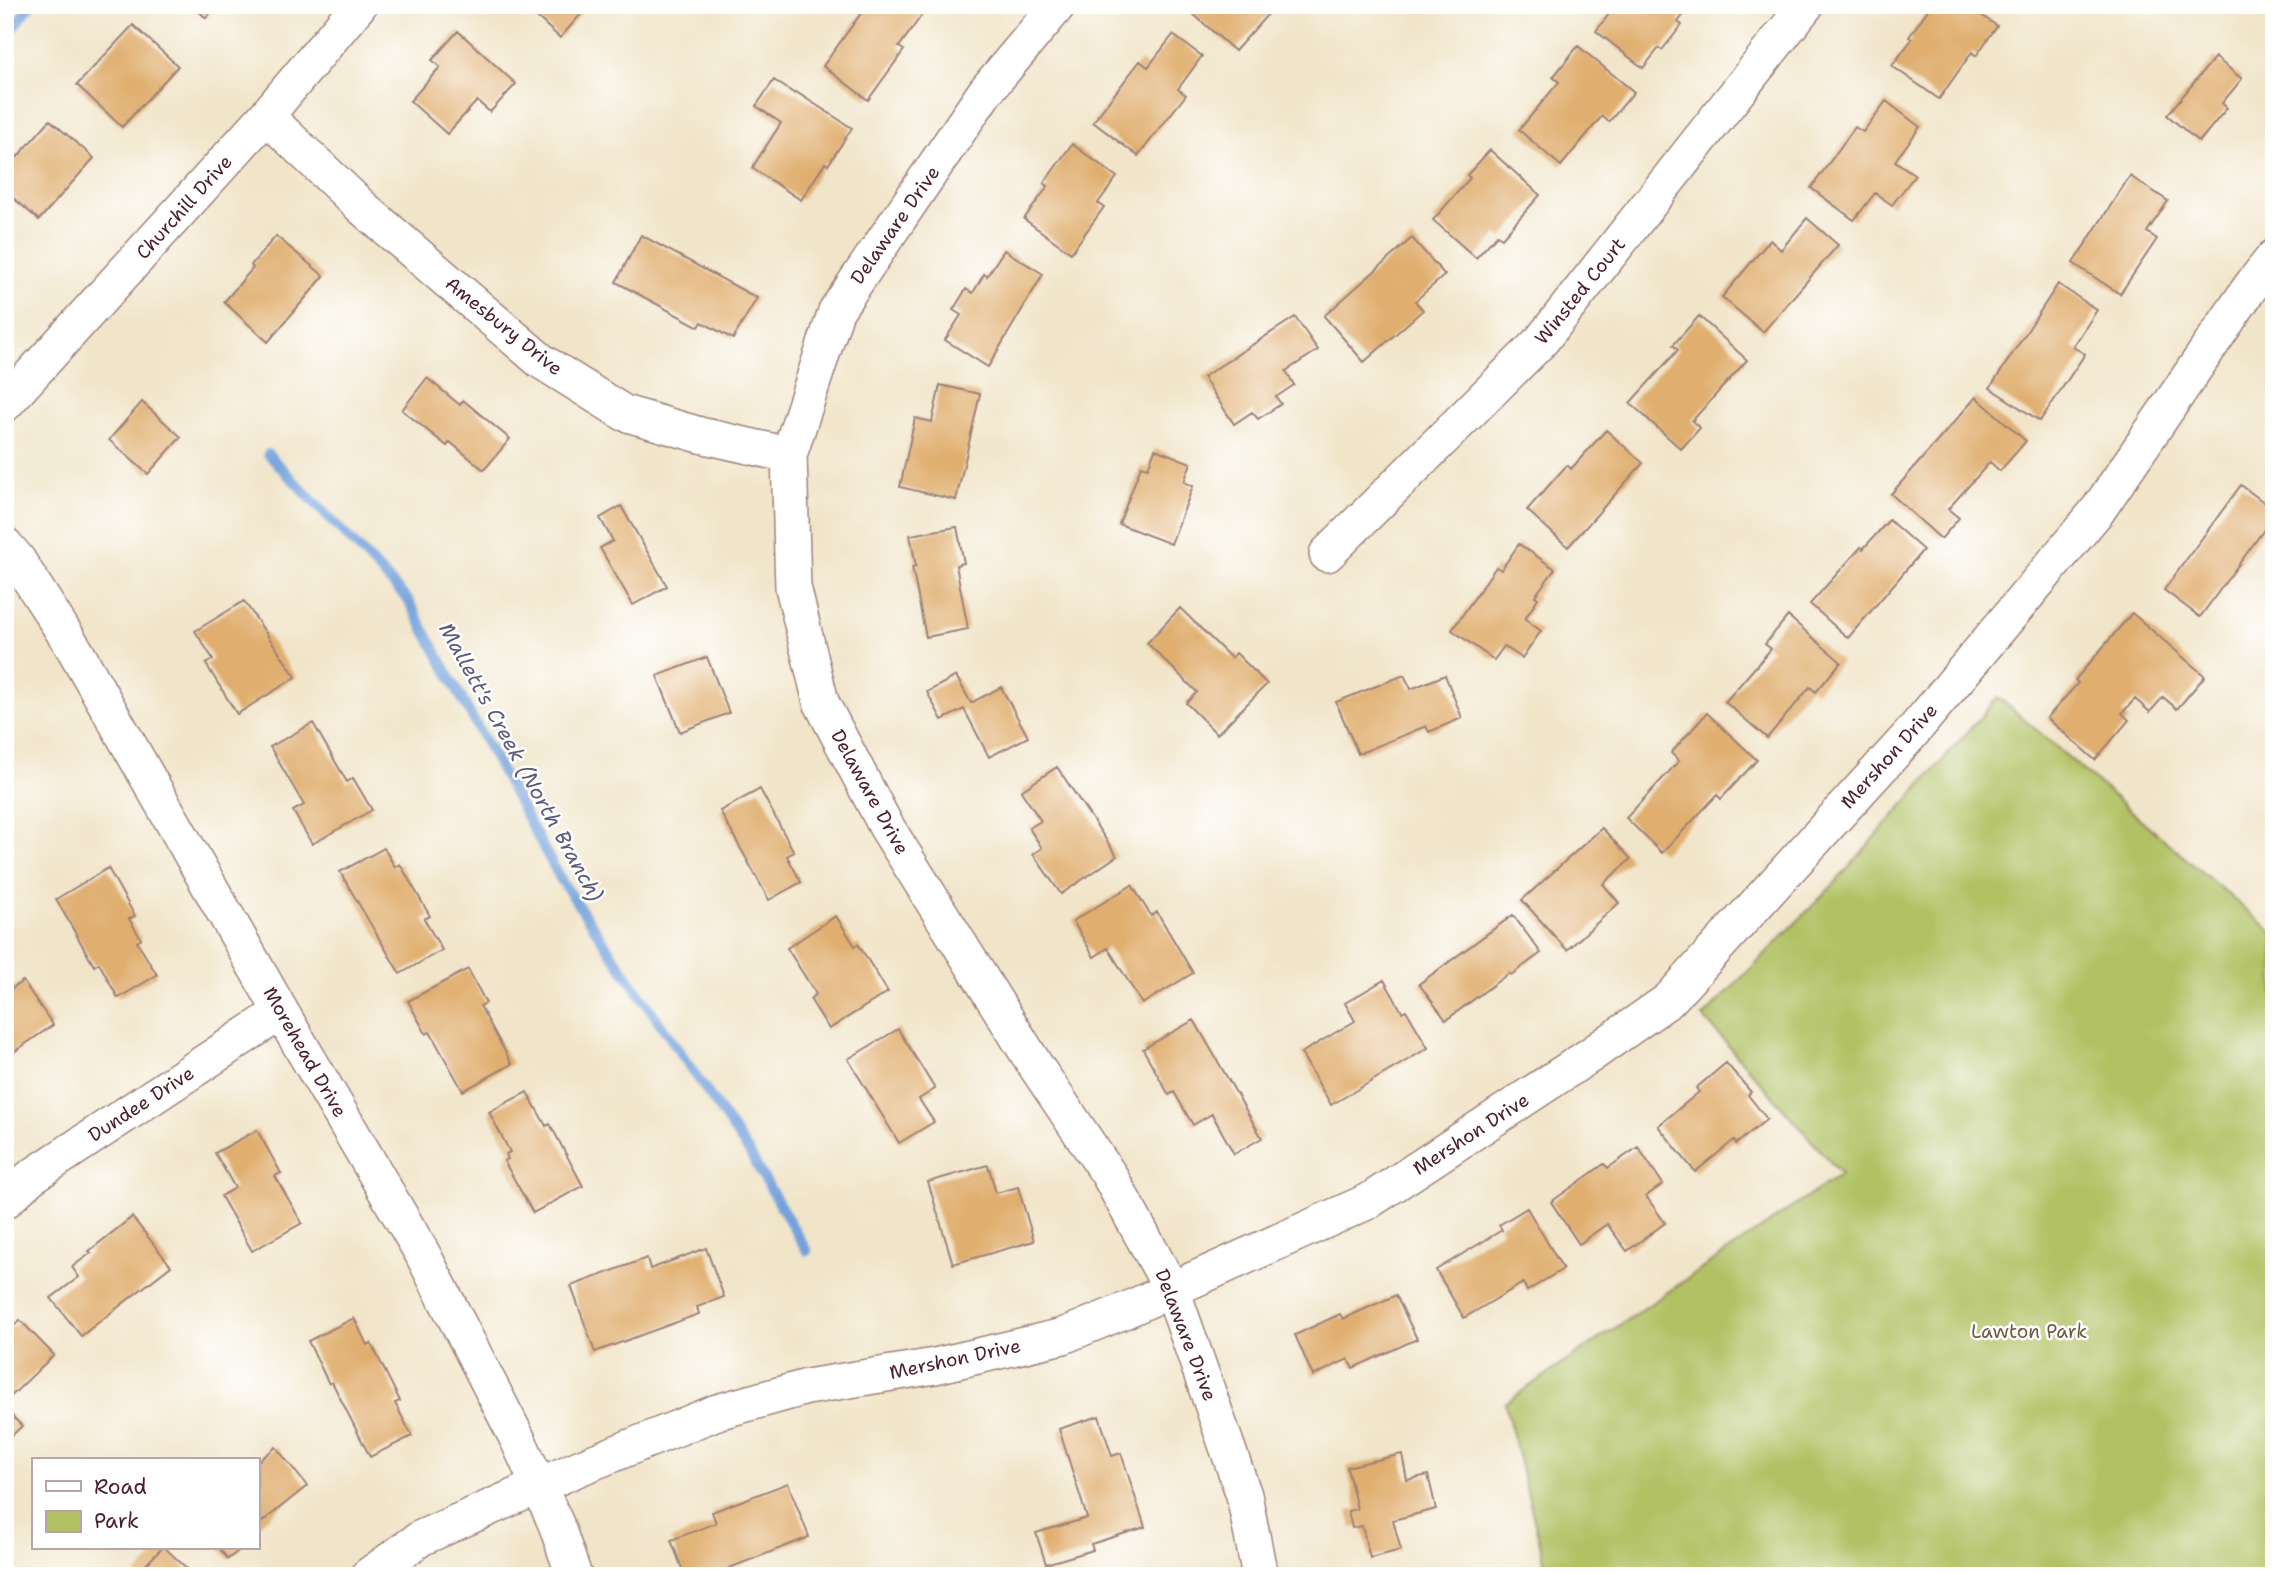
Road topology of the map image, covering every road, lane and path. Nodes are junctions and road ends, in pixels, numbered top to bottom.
1 (359, 5) edge
2 (1058, 5) edge
3 (1806, 5) edge
4 (266, 116) junction
5 (2274, 257) edge
6 (5, 404) edge
7 (789, 455) junction
8 (5, 545) edge
9 (1327, 554) dead end
10 (281, 1012) junction
11 (5, 1201) edge
12 (1172, 1290) junction
13 (540, 1486) junction
14 (368, 1576) edge
15 (574, 1576) edge
16 (1260, 1576) edge

1 - 4 street, Churchill Drive
2 - 7 street, Delaware Drive
3 - 9 street, Winsted Court
4 - 6 street, Churchill Drive
4 - 7 street, Amesbury Drive
5 - 12 street, Mershon Drive
7 - 12 street, Delaware Drive
8 - 10 street, Morehead Drive
10 - 11 street, Dundee Drive
10 - 13 street, Morehead Drive
12 - 13 street, Mershon Drive
12 - 16 street, Delaware Drive
13 - 14 street, Mershon Drive
13 - 15 street, Morehead Drive

